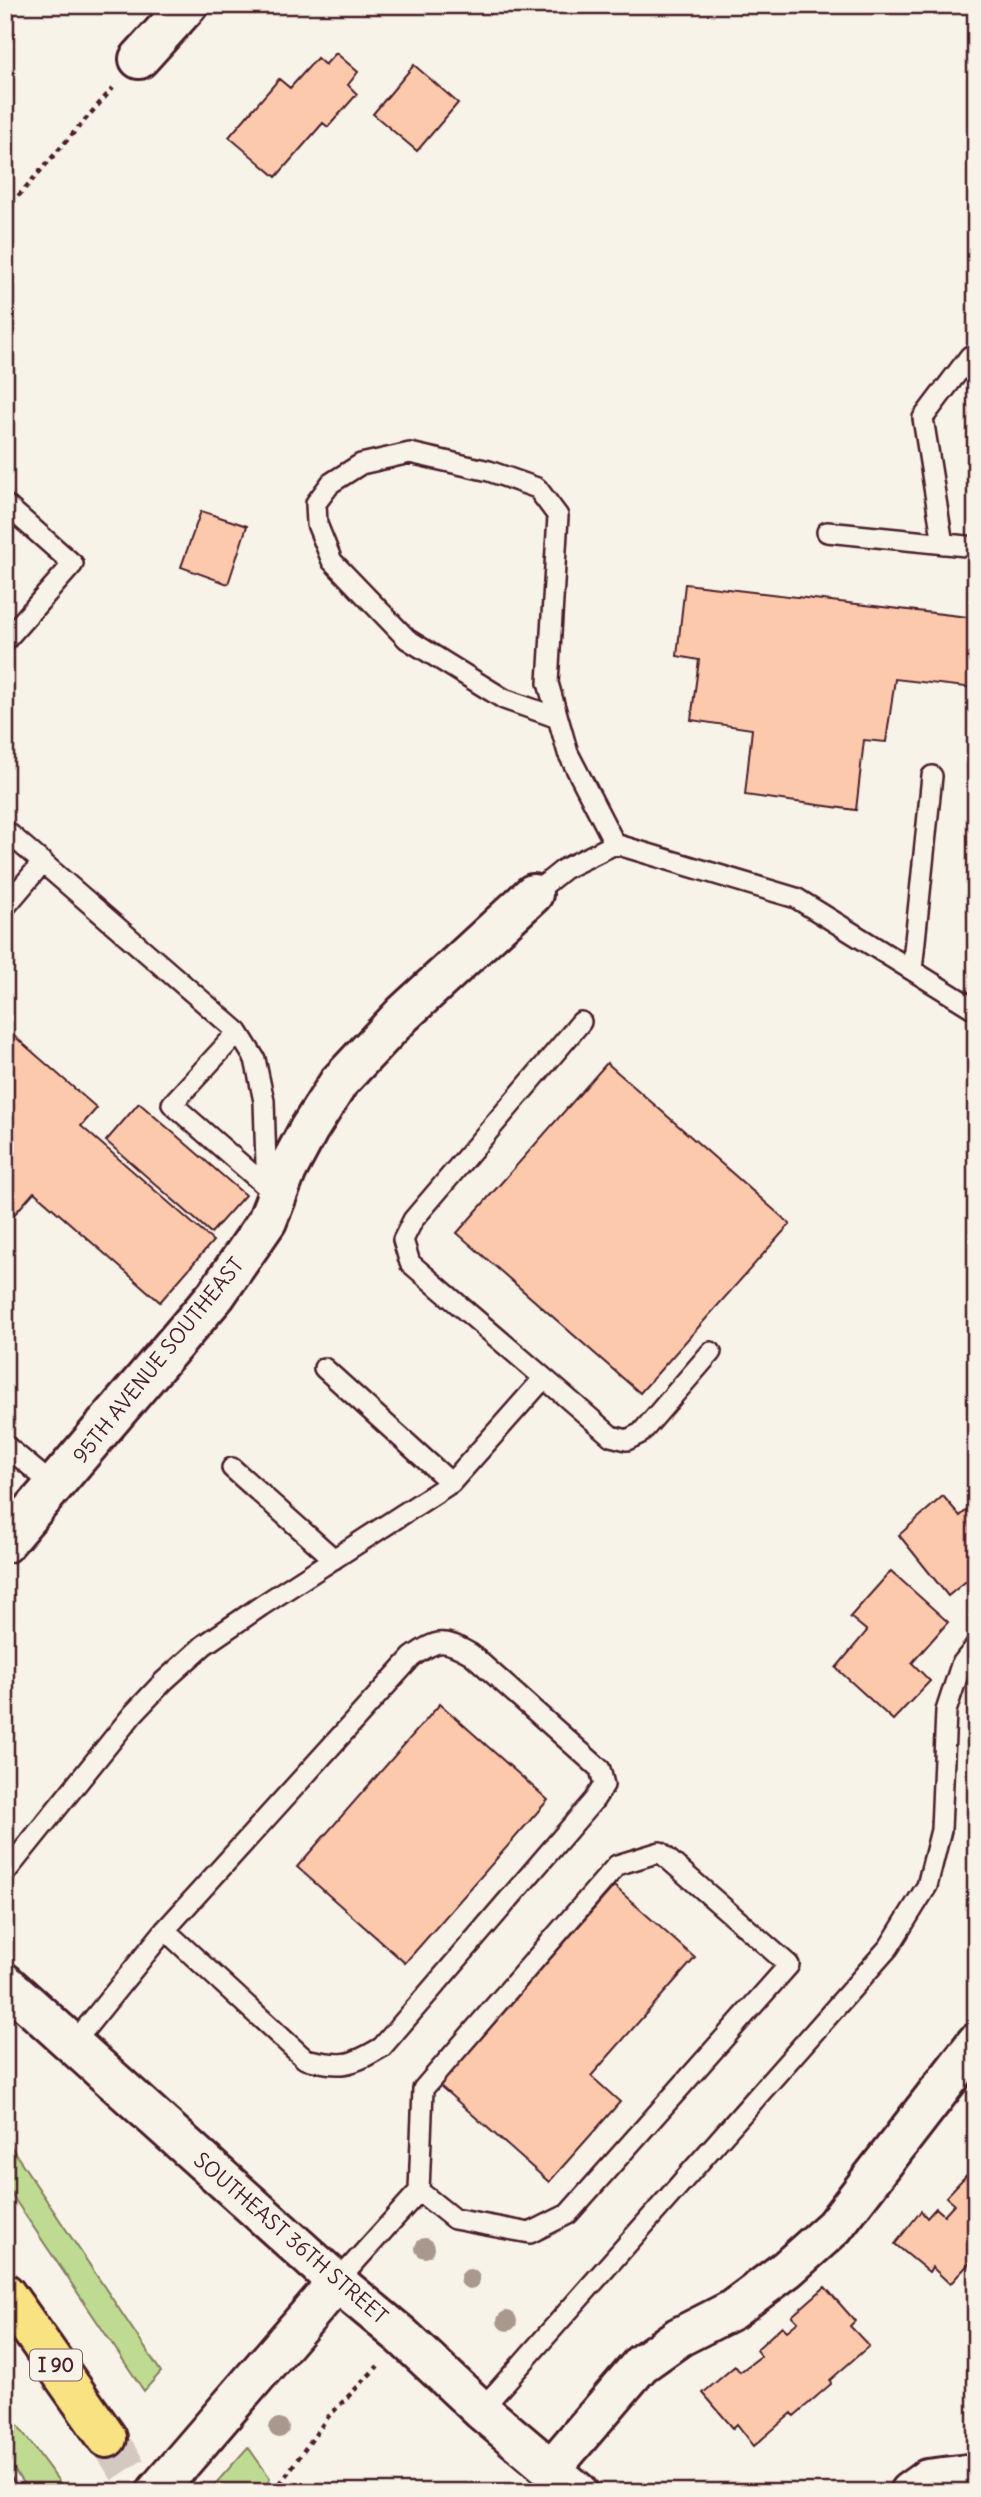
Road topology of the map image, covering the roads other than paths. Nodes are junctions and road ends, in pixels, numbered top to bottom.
1 (188, 5) edge
2 (139, 59) road end
3 (976, 355) edge
4 (5, 504) edge
5 (827, 532) dead end
6 (943, 544) junction
7 (976, 547) edge
8 (5, 641) edge
9 (558, 718) junction
10 (932, 776) dead end
11 (5, 830) edge
12 (615, 844) junction
13 (43, 862) junction
14 (533, 894) joint
15 (5, 906) edge
16 (912, 970) junction
17 (976, 1010) edge
18 (581, 1022) dead end
19 (238, 1032) junction
20 (267, 1204) junction
21 (711, 1352) dead end
22 (324, 1368) dead end
23 (544, 1378) junction
24 (5, 1445) edge
25 (232, 1468) dead end
26 (451, 1483) junction
27 (54, 1486) junction
28 (5, 1543) edge
29 (334, 1559) junction
30 (976, 1646) edge
31 (5, 1873) edge
32 (165, 1930) junction
33 (5, 1983) edge
34 (976, 2043) edge
35 (73, 2044) junction
36 (419, 2191) junction
37 (337, 2281) junction
38 (5, 2292) edge
39 (481, 2410) junction
40 (107, 2438) tunnel mouth
41 (976, 2473) edge
42 (564, 2480) edge
43 (156, 2492) edge
44 (909, 2492) edge

1 - 2 street
3 - 6 lane
4 - 8 lane
5 - 6 lane
6 - 7 lane
9 - 9 lane
9 - 12 lane
10 - 16 lane
11 - 13 lane
12 - 14 lane, 95TH AVENUE SOUTHEAST
12 - 16 lane
13 - 15 lane
13 - 19 lane
14 - 20 street, 95TH AVENUE SOUTHEAST
16 - 17 lane
18 - 23 lane
19 - 20 lane
19 - 20 lane
20 - 27 street, 95TH AVENUE SOUTHEAST
21 - 23 lane
22 - 26 lane
23 - 26 lane
24 - 27 lane
25 - 29 lane
26 - 29 lane
27 - 28 street, 95TH AVENUE SOUTHEAST
29 - 31 lane
30 - 39 lane
32 - 32 lane
32 - 35 lane
33 - 35 street, SOUTHEAST 36TH STREET
34 - 42 street
35 - 37 street, SOUTHEAST 36TH STREET
36 - 36 lane
36 - 37 lane
37 - 39 street, SOUTHEAST 36TH STREET
37 - 43 street
38 - 40 highway, I 90
39 - 42 street, SOUTHEAST 36TH STREET
41 - 44 street

